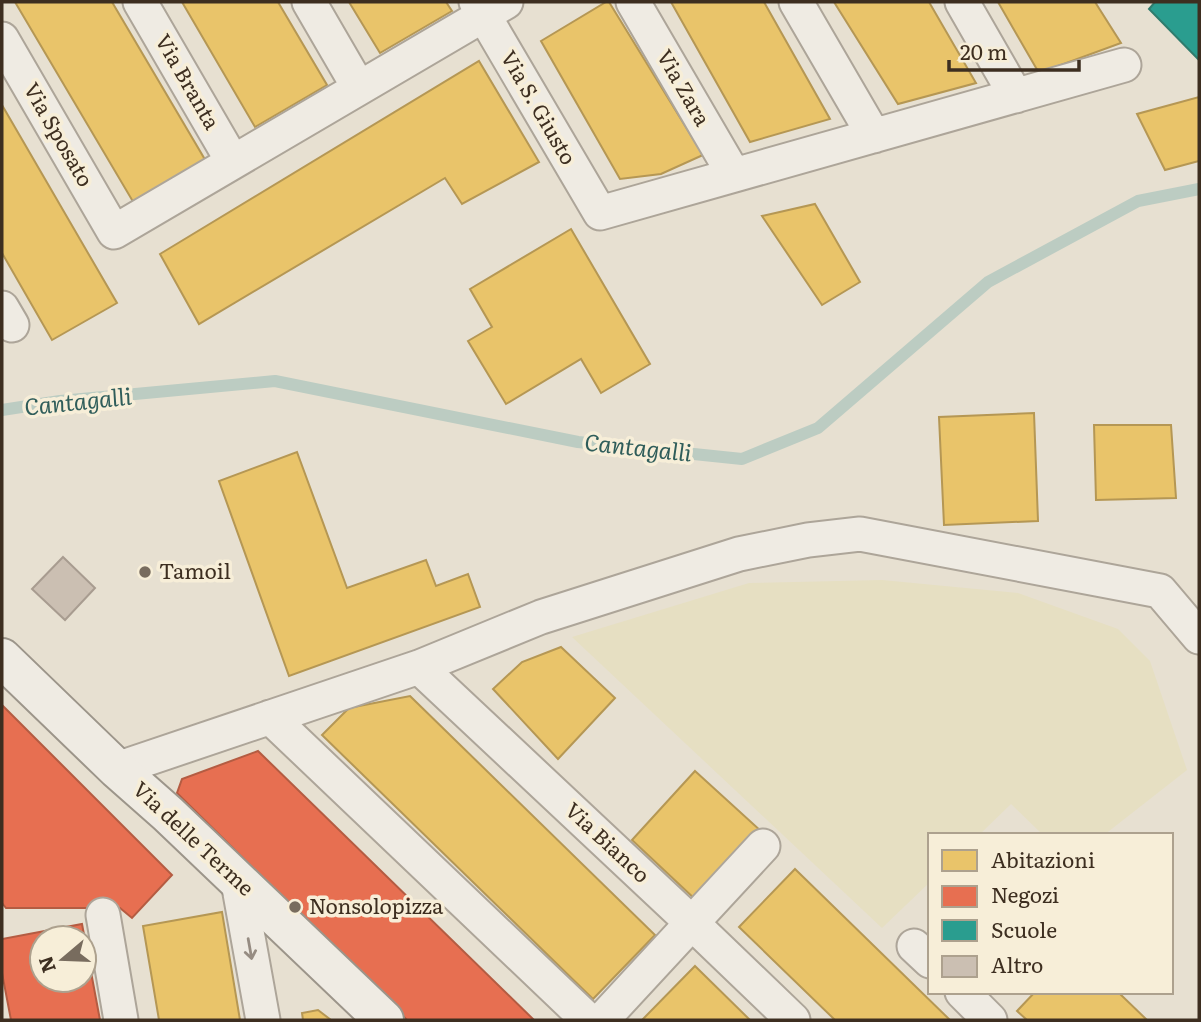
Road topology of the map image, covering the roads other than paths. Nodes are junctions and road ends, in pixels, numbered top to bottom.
1 (140, 2) edge
2 (309, 2) edge
3 (633, 2) edge
4 (796, 2) edge
5 (962, 2) edge
6 (489, 6) edge
7 (2, 38) edge
8 (1124, 65) dead end
9 (359, 88) junction
10 (1016, 96) junction
11 (874, 136) junction
12 (233, 162) junction
13 (734, 175) junction
14 (1199, 637) edge
15 (2, 658) edge
16 (419, 667) junction
17 (270, 717) junction
18 (117, 769) junction
19 (763, 846) dead end
20 (238, 882) junction
21 (103, 915) dead end
22 (692, 923) junction
23 (964, 994) edge
24 (121, 1020) edge
25 (263, 1020) edge
26 (384, 1020) edge
27 (588, 1020) edge
28 (603, 1020) edge
29 (793, 1020) edge
30 (990, 1020) edge

1 - 12 street, Via Branta
2 - 9 street
3 - 13 street, Via Zara
4 - 11 street
5 - 10 street
6 - 9 street
6 - 13 street, Via S. Giusto
7 - 12 street, Via Sposato
8 - 10 street
9 - 12 street
10 - 11 street
11 - 13 street
14 - 16 street
15 - 18 main road, Via delle Terme
16 - 17 street
16 - 22 street, Via Bianco
17 - 18 street
17 - 27 street
18 - 20 main road, Via delle Terme
19 - 22 street
20 -> 25 street
20 - 26 main road, Via delle Terme
21 - 24 street
22 - 28 street
22 - 29 street, Via Bianco
23 - 30 street

